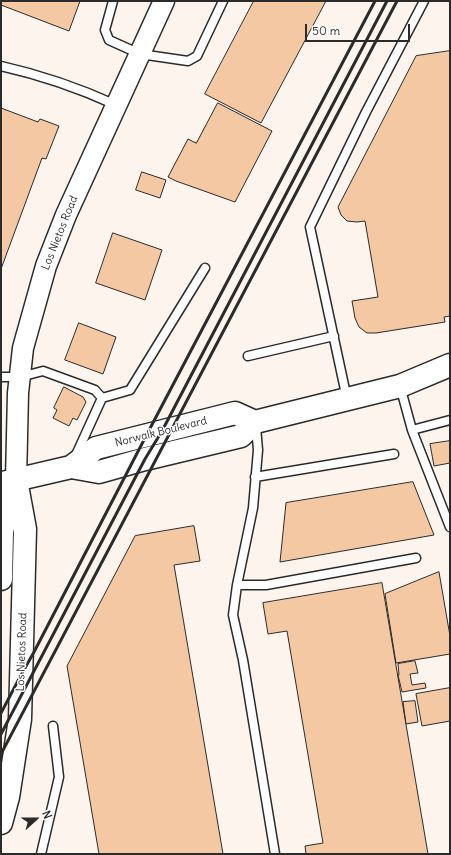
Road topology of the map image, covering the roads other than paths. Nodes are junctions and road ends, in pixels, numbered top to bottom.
1 (113, 1) edge
2 (164, 1) edge
3 (223, 1) edge
4 (424, 1) edge
5 (140, 54) junction
6 (1, 66) edge
7 (117, 105) junction
8 (204, 268) dead end
9 (334, 336) junction
10 (248, 356) dead end
11 (450, 365) edge
12 (10, 377) edge
13 (450, 380) edge
14 (400, 386) junction
15 (102, 398) junction
16 (348, 400) junction
17 (450, 420) edge
18 (255, 422) junction
19 (412, 430) junction
20 (394, 454) dead end
21 (71, 467) junction
22 (255, 477) junction
23 (8, 482) edge
24 (450, 527) edge
25 (416, 558) dead end
26 (1, 579) edge
27 (238, 585) junction
28 (53, 726) dead end
29 (1, 823) edge
30 (41, 854) edge
31 (275, 854) edge

1 - 5 lane
2 - 5 street, Los Nietos Road
3 - 5 lane
4 - 9 lane
5 - 7 street, Los Nietos Road
6 - 7 lane
7 - 12 street, Los Nietos Road
8 - 15 lane
9 - 10 lane
9 - 16 lane
11 - 14 main road
12 - 15 lane
12 - 23 street, Los Nietos Road
13 - 14 main road
14 - 16 main road
14 - 19 lane
15 - 21 lane
16 - 18 main road
17 - 19 lane
18 - 21 main road, Norwalk Boulevard
18 - 22 lane
19 - 24 lane
20 - 22 lane
21 - 23 main road, Norwalk Boulevard
22 - 27 lane
23 - 26 main road, Los Nietos Road
23 - 29 main road, Los Nietos Road
25 - 27 lane
27 - 31 lane
28 - 30 lane

